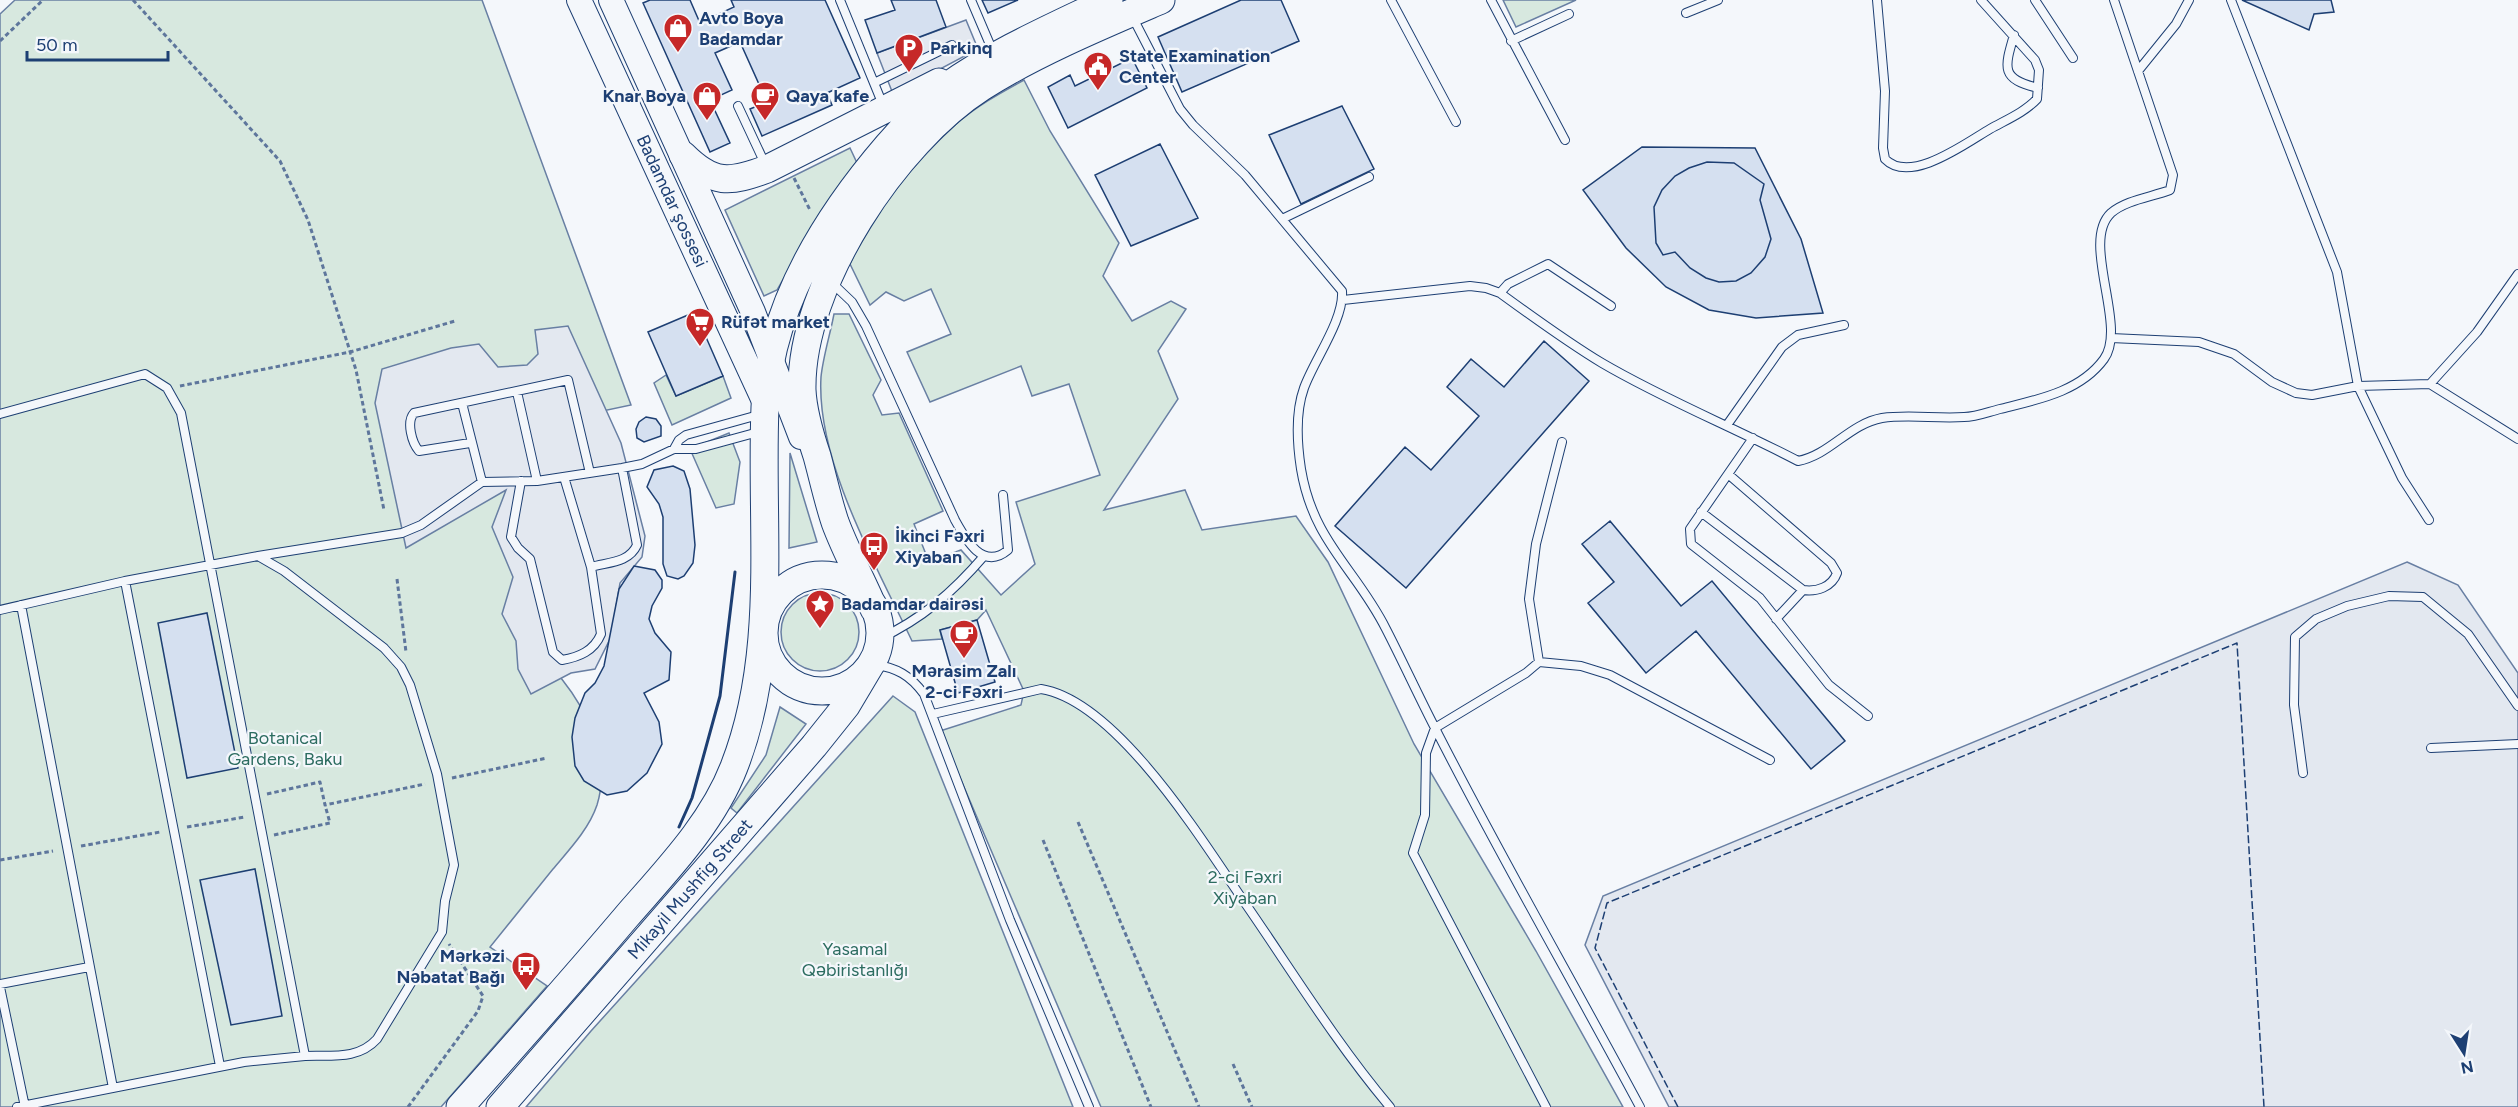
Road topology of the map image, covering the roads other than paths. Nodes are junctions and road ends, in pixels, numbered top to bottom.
1 (579, 0) edge
2 (611, 0) edge
3 (840, 0) edge
4 (971, 0) edge
5 (1161, 0) edge
6 (1391, 0) edge
7 (1491, 0) edge
8 (1718, 0) edge
9 (1876, 0) edge
10 (1981, 0) edge
11 (2035, 0) edge
12 (2114, 0) edge
13 (2189, 0) edge
14 (2231, 0) edge
15 (1120, 7) edge
16 (1686, 13) dead end
17 (1569, 14) dead end
18 (2014, 35) junction
19 (1511, 40) junction
20 (952, 45) dead end
21 (994, 55) junction
22 (2073, 58) dead end
23 (2139, 71) junction
24 (874, 83) junction
25 (2038, 88) junction
26 (738, 106) dead end
27 (884, 108) junction
28 (1456, 122) dead end
29 (1565, 140) dead end
30 (683, 155) junction
31 (767, 169) junction
32 (1369, 177) dead end
33 (1282, 219) junction
34 (2518, 274) edge
35 (828, 280) junction
36 (1500, 293) junction
37 (1343, 300) junction
38 (1611, 306) dead end
39 (1844, 325) dead end
40 (2111, 339) junction
41 (772, 359) junction
42 (2430, 384) junction
43 (2358, 386) junction
44 (516, 392) junction
45 (462, 403) junction
46 (0, 414) edge
47 (765, 415) junction
48 (1727, 425) junction
49 (1753, 438) junction
50 (2518, 439) edge
51 (1562, 442) dead end
52 (470, 443) junction
53 (674, 449) junction
54 (622, 468) junction
55 (590, 473) junction
56 (1728, 474) junction
57 (564, 477) junction
58 (521, 481) junction
59 (537, 481) junction
60 (482, 482) junction
61 (1004, 495) dead end
62 (1701, 513) junction
63 (2429, 520) dead end
64 (836, 523) junction
65 (258, 556) junction
66 (984, 556) junction
67 (209, 565) junction
68 (591, 567) junction
69 (125, 581) junction
70 (1803, 590) junction
71 (21, 604) junction
72 (874, 609) junction
73 (0, 610) edge
74 (1776, 619) junction
75 (764, 630) junction
76 (879, 639) junction
77 (1539, 662) junction
78 (871, 664) junction
79 (2518, 706) edge
80 (933, 714) junction
81 (1868, 716) dead end
82 (1435, 728) junction
83 (2518, 744) edge
84 (2431, 748) dead end
85 (1770, 760) dead end
86 (2303, 773) dead end
87 (89, 967) junction
88 (0, 986) edge
89 (305, 1056) junction
90 (220, 1066) junction
91 (113, 1088) junction
92 (22, 1106) edge
93 (460, 1107) edge
94 (500, 1107) edge
95 (1089, 1107) edge
96 (1390, 1107) edge
97 (1546, 1107) edge
98 (1640, 1107) edge

1 - 47 main road, Badamdar şossesi
2 - 30 main road, Badamdar şossesi
3 - 24 lane
4 - 21 lane
5 - 15 main road
6 - 28 lane
7 - 19 lane
8 - 16 lane
9 - 25 lane
10 - 18 lane
11 - 22 lane
12 - 23 lane
13 - 23 lane
14 - 43 lane
15 - 21 main road
15 - 33 lane
15 - 35 main road
17 - 19 lane
18 - 25 lane
18 - 25 lane
19 - 29 lane
20 - 24 lane
21 - 27 main road
21 - 41 main road
23 - 40 lane
24 - 27 lane
26 - 31 lane
27 - 31 main road
30 - 31 main road
30 - 41 main road, Badamdar şossesi
32 - 33 lane
33 - 37 lane
34 - 42 lane
35 - 64 main road
35 - 66 lane
36 - 37 lane
36 - 38 lane
36 - 48 lane
37 - 82 lane
39 - 48 lane
40 - 43 lane
40 - 49 lane
41 - 47 main road
41 - 64 main road, Badamdar şossesi
42 - 43 lane
42 - 50 lane
43 - 63 lane
44 - 45 lane
44 - 55 lane
44 - 59 lane
45 - 52 lane
45 - 52 lane
46 - 67 lane
47 - 53 lane
47 - 53 lane
47 - 75 main road
48 - 49 lane
49 - 56 lane
51 - 77 lane
52 - 60 lane
53 - 54 lane
54 - 55 lane
54 - 68 lane
55 - 57 lane
56 - 62 lane
56 - 70 lane
57 - 59 lane
57 - 68 lane
58 - 59 lane
58 - 60 lane
58 - 68 lane
60 - 65 lane
61 - 66 lane
62 - 70 lane
62 - 74 lane
64 - 72 main road
65 - 67 lane
65 - 89 lane
66 - 76 lane
67 - 69 lane
67 - 89 lane
69 - 71 lane
69 - 90 lane
70 - 74 lane
71 - 73 lane
71 - 87 lane
72 - 75 main road
72 - 76 main road
74 - 81 lane
75 - 78 main road
75 - 93 main road, Mikayil Mushfig Street
76 - 78 main road
77 - 82 lane
77 - 85 lane
78 - 80 lane
78 - 94 main road, Mikayil Mushfig Street
79 - 86 lane
80 - 95 lane
80 - 96 lane
82 - 97 lane
82 - 98 lane
83 - 84 lane
87 - 88 lane
87 - 91 lane
88 - 92 lane
89 - 90 lane
90 - 91 lane
91 - 92 lane

